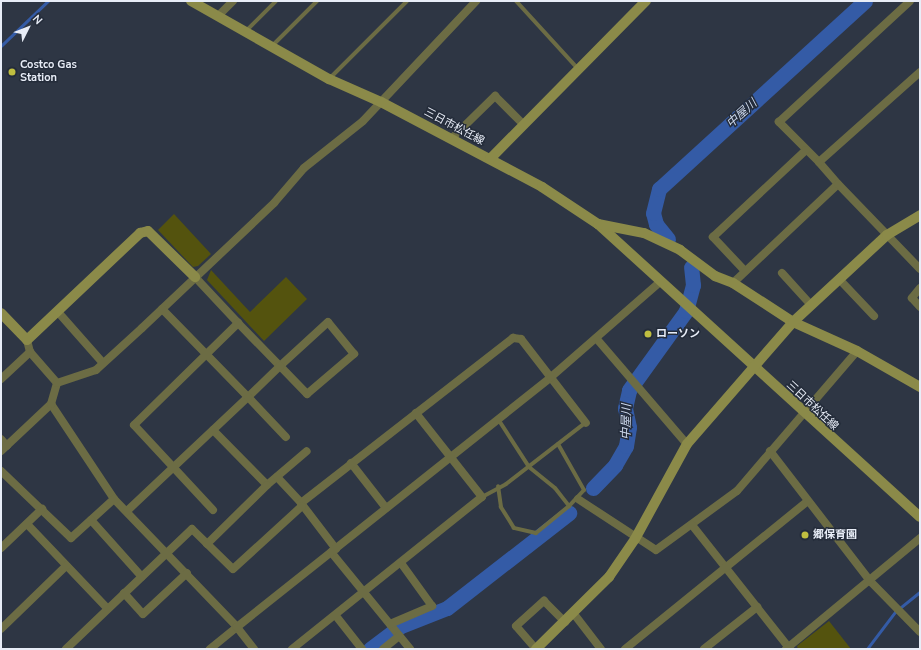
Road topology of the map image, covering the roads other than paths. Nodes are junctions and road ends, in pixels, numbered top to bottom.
1 (191, 1) edge
2 (233, 1) edge
3 (276, 1) edge
4 (317, 1) edge
5 (407, 1) edge
6 (476, 1) edge
7 (516, 1) edge
8 (646, 1) edge
9 (910, 1) edge
10 (218, 16) junction
11 (246, 32) junction
12 (272, 46) junction
13 (578, 69) junction
14 (920, 72) edge
15 (329, 79) junction
16 (381, 102) junction
17 (524, 125) junction
18 (451, 139) junction
19 (806, 150) junction
20 (490, 159) junction
21 (819, 162) junction
22 (838, 184) junction
23 (920, 215) edge
24 (598, 224) junction
25 (887, 235) junction
26 (920, 269) edge
27 (746, 271) junction
28 (782, 273) dead end
29 (195, 277) junction
30 (839, 279) junction
31 (660, 282) junction
32 (733, 283) junction
33 (920, 288) edge
34 (811, 305) junction
35 (920, 307) edge
36 (162, 308) junction
37 (58, 312) junction
38 (1, 313) edge
39 (874, 316) dead end
40 (238, 322) junction
41 (793, 322) junction
42 (596, 338) junction
43 (27, 340) junction
44 (857, 351) junction
45 (30, 352) junction
46 (206, 354) junction
47 (103, 363) junction
48 (280, 366) junction
49 (755, 369) junction
50 (551, 377) junction
51 (1, 379) edge
52 (57, 383) junction
53 (920, 387) edge
54 (248, 397) junction
55 (51, 404) junction
56 (416, 413) junction
57 (801, 413) junction
58 (498, 419) junction
59 (586, 423) joint
60 (213, 430) junction
61 (286, 437) dead end
62 (1, 439) edge
63 (558, 444) junction
64 (687, 444) junction
65 (4, 449) edge
66 (307, 451) dead end
67 (770, 451) junction
68 (450, 457) junction
69 (351, 463) junction
70 (174, 467) junction
71 (529, 467) junction
72 (1, 471) edge
73 (277, 477) junction
74 (267, 485) junction
75 (498, 486) junction
76 (482, 497) junction
77 (114, 499) junction
78 (578, 499) junction
79 (808, 501) junction
80 (302, 504) junction
81 (569, 506) junction
82 (386, 508) junction
83 (42, 509) junction
84 (213, 510) dead end
85 (127, 511) junction
86 (920, 518) edge
87 (91, 520) junction
88 (27, 524) junction
89 (692, 524) junction
90 (920, 538) edge
91 (636, 539) junction
92 (207, 544) junction
93 (1, 548) edge
94 (333, 550) junction
95 (168, 553) junction
96 (401, 563) junction
97 (66, 566) junction
98 (726, 567) junction
99 (186, 573) junction
100 (142, 577) junction
101 (871, 582) junction
102 (124, 593) junction
103 (365, 593) junction
104 (757, 607) junction
105 (107, 608) junction
106 (574, 614) junction
107 (336, 616) junction
108 (565, 622) junction
109 (237, 627) junction
110 (1, 629) edge
111 (395, 630) junction
112 (920, 632) edge
113 (788, 648) edge
114 (66, 649) edge
115 (210, 649) edge
116 (254, 649) edge
117 (292, 649) edge
118 (362, 649) edge
119 (383, 649) edge
120 (410, 649) edge
121 (536, 649) edge
122 (601, 649) edge
123 (625, 649) edge
124 (704, 649) edge

1 - 10 street, 三日市松任線
2 - 10 street
3 - 11 lane
4 - 12 lane
5 - 15 lane
6 - 16 street
7 - 13 lane
8 - 13 street
9 - 19 street
10 - 11 street, 三日市松任線
11 - 12 street, 三日市松任線
12 - 15 street, 三日市松任線
13 - 17 street
14 - 21 street
15 - 16 street, 三日市松任線
16 - 18 street, 三日市松任線
16 - 29 street
17 - 18 street
17 - 20 street
18 - 20 street, 三日市松任線
19 - 21 street
19 - 27 street
20 - 24 street, 三日市松任線
21 - 22 street
22 - 25 street
22 - 27 street
23 - 25 street
24 - 31 street, 三日市松任線
24 - 32 street
25 - 26 street
25 - 30 street
27 - 32 street
28 - 34 street
29 - 36 street
29 - 37 street
29 - 40 street
30 - 34 street
30 - 39 street
31 - 42 street
31 - 49 street, 三日市松任線
32 - 41 street
33 - 35 street
34 - 41 street
36 - 46 street
36 - 47 street
37 - 43 street
37 - 47 street
38 - 43 street
40 - 46 street
40 - 48 street
41 - 44 street
41 - 49 street
42 - 50 street
42 - 64 street
43 - 45 street
44 - 53 street
44 - 57 street
45 - 51 street
45 - 52 street
46 - 54 street
46 - 70 street
47 - 52 street
48 - 48 street
48 - 54 street
49 - 57 street, 三日市松任線
49 - 64 street
50 - 56 street
50 - 58 street
50 - 59 street
52 - 55 street
54 - 60 street
54 - 61 street
55 - 65 street
55 - 77 street
56 - 68 street
56 - 69 street
57 - 67 street
57 - 86 street, 三日市松任線
58 - 68 street
58 - 71 lane
59 - 63 lane
60 - 70 street
60 - 74 street
62 - 65 street
63 - 71 lane
63 - 78 lane
64 - 91 street
66 - 73 street
67 - 79 street
67 - 89 street
68 - 76 street
68 - 82 street
69 - 80 street
69 - 82 street
70 - 84 street
70 - 85 street
71 - 75 lane
71 - 81 lane
72 - 83 street
73 - 74 street
73 - 80 street
74 - 92 street
75 - 76 lane
75 - 81 lane
76 - 96 street
77 - 85 street
77 - 87 street
78 - 81 lane
78 - 91 street
79 - 98 street
79 - 101 street
80 - 92 street
80 - 94 street
82 - 94 street
83 - 87 street
83 - 88 street
85 - 95 street
87 - 100 street
88 - 93 street
88 - 97 street
89 - 91 street
89 - 98 street
90 - 101 street
91 - 106 street
92 - 95 street
94 - 103 street
94 - 109 street
95 - 99 street
95 - 100 street
96 - 103 street
96 - 111 street
97 - 105 street
97 - 110 street
98 - 104 street
98 - 123 street
99 - 102 street
99 - 109 street
100 - 102 street
101 - 112 street
101 - 113 street
102 - 105 street
103 - 107 street
103 - 111 street
104 - 113 street
104 - 124 street
105 - 114 street
106 - 108 street
106 - 122 street
107 - 117 street
107 - 118 street
108 - 121 street
108 - 121 street
109 - 115 street
109 - 116 street
111 - 119 street
111 - 120 street

